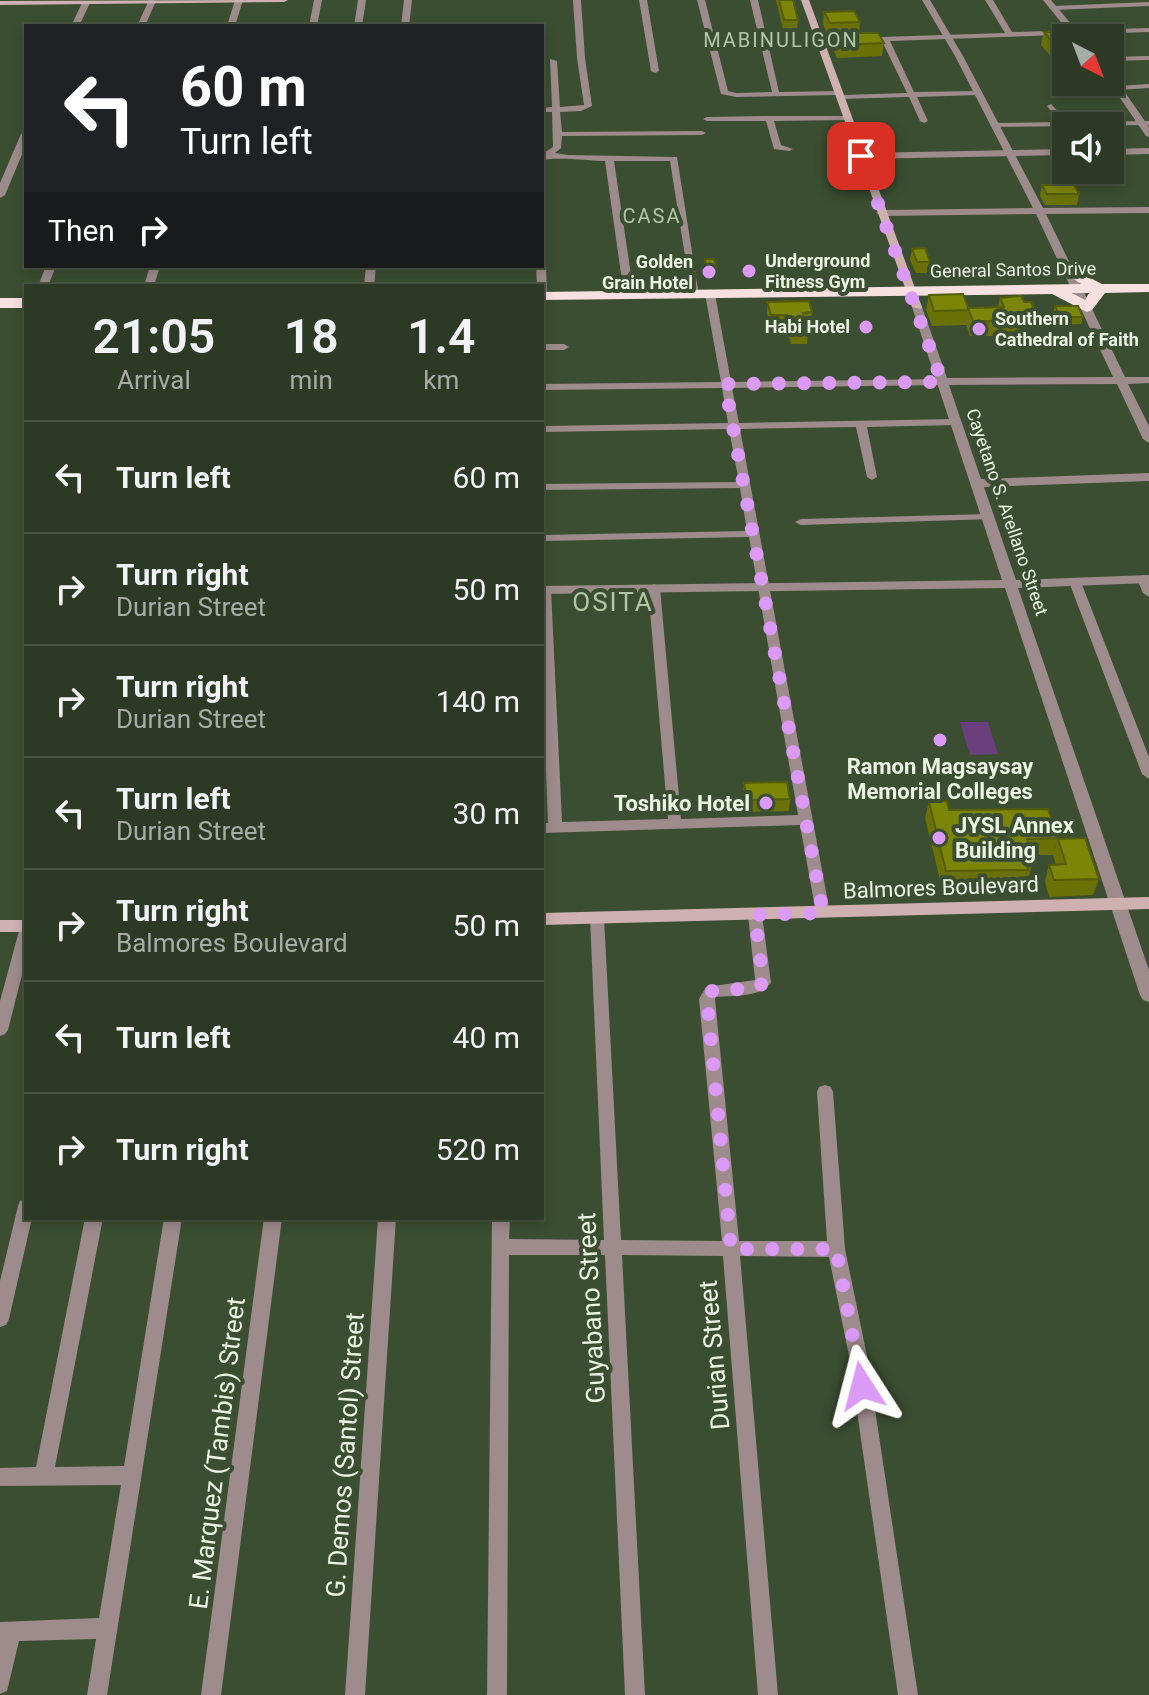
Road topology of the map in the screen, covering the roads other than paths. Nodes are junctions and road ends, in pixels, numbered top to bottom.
1 (205, 0) edge
2 (239, 0) edge
3 (250, 0) edge
4 (284, 0) edge
5 (318, 0) edge
6 (362, 0) edge
7 (408, 0) edge
8 (577, 0) edge
9 (643, 0) edge
10 (701, 0) edge
11 (754, 0) edge
12 (805, 0) edge
13 (926, 0) edge
14 (989, 0) edge
15 (152, 1) edge
16 (0, 3) edge
17 (86, 3) junction
18 (1124, 3) edge
19 (1050, 4) edge
20 (1149, 4) edge
21 (1134, 13) dead end
22 (1142, 21) dead end
23 (76, 24) edge
24 (142, 24) edge
25 (232, 24) edge
26 (313, 24) edge
27 (358, 24) edge
28 (405, 24) edge
29 (1067, 24) edge
30 (1149, 30) edge
31 (1124, 32) edge
32 (1010, 35) junction
33 (1052, 35) edge
34 (949, 37) junction
35 (885, 39) junction
36 (819, 41) junction
37 (1149, 58) edge
38 (1124, 59) edge
39 (544, 68) edge
40 (655, 71) dead end
41 (1149, 86) edge
42 (1124, 88) edge
43 (544, 89) edge
44 (554, 89) junction
45 (978, 93) junction
46 (776, 94) junction
47 (839, 95) junction
48 (912, 95) junction
49 (1124, 96) edge
50 (1051, 106) dead end
51 (544, 110) edge
52 (556, 110) junction
53 (1056, 112) edge
54 (769, 118) junction
55 (847, 118) junction
56 (707, 119) dead end
57 (924, 121) dead end
58 (1124, 123) edge
59 (1146, 123) edge
60 (1052, 124) edge
61 (994, 125) junction
62 (702, 133) dead end
63 (558, 134) junction
64 (1149, 134) edge
65 (24, 139) edge
66 (789, 149) dead end
67 (1149, 151) edge
68 (1052, 152) edge
69 (1124, 152) edge
70 (1009, 153) junction
71 (546, 156) edge
72 (861, 156) junction
73 (609, 158) junction
74 (0, 195) edge
75 (1149, 210) edge
76 (1039, 211) junction
77 (881, 213) junction
78 (1069, 271) junction
79 (905, 275) junction
80 (1149, 288) edge
81 (1054, 289) junction
82 (1078, 289) junction
83 (1100, 289) junction
84 (700, 290) junction
85 (878, 291) junction
86 (911, 291) junction
87 (944, 291) junction
88 (629, 295) junction
89 (544, 296) edge
90 (0, 303) edge
91 (24, 303) edge
92 (917, 307) junction
93 (1087, 307) junction
94 (544, 347) edge
95 (564, 347) dead end
96 (1121, 380) junction
97 (1149, 380) edge
98 (942, 382) junction
99 (725, 384) junction
100 (544, 387) edge
101 (956, 422) junction
102 (861, 424) junction
103 (732, 426) junction
104 (544, 429) edge
105 (1149, 439) edge
106 (872, 477) dead end
107 (1149, 477) edge
108 (976, 483) junction
109 (743, 485) junction
110 (544, 487) edge
111 (988, 517) junction
112 (801, 522) dead end
113 (751, 534) junction
114 (544, 538) edge
115 (1075, 582) junction
116 (1010, 584) junction
117 (1147, 584) edge
118 (762, 587) junction
119 (654, 588) junction
120 (544, 590) edge
121 (544, 630) edge
122 (1149, 774) edge
123 (805, 820) junction
124 (675, 824) junction
125 (549, 828) edge
126 (1118, 903) junction
127 (1149, 903) edge
128 (823, 913) junction
129 (755, 915) junction
130 (597, 918) junction
131 (544, 919) edge
132 (0, 926) edge
133 (24, 928) edge
134 (24, 934) edge
135 (5, 991) edge
136 (1149, 995) edge
137 (0, 1030) edge
138 (825, 1092) dead end
139 (24, 1211) edge
140 (94, 1220) edge
141 (173, 1220) edge
142 (273, 1220) edge
143 (387, 1220) edge
144 (501, 1220) edge
145 (500, 1247) junction
146 (615, 1248) junction
147 (731, 1249) junction
148 (836, 1249) junction
149 (7, 1257) edge
150 (0, 1319) edge
151 (132, 1475) junction
152 (0, 1477) edge
153 (44, 1477) junction
154 (107, 1628) junction
155 (5, 1632) edge
156 (0, 1684) edge
157 (97, 1695) edge
158 (211, 1695) edge
159 (355, 1695) edge
160 (497, 1695) edge
161 (635, 1695) edge
162 (768, 1695) edge
163 (908, 1695) edge

1 - 2 main road
1 - 15 main road
2 - 3 main road
2 - 25 street
3 - 4 main road
5 - 26 street
6 - 27 street
7 - 28 street
8 - 52 street
9 - 40 street
10 - 46 street
11 - 46 street
12 - 36 main road, Cayetano S. Arellano Street
13 - 34 street
14 - 32 street
15 - 17 main road
15 - 24 street
16 - 17 main road
17 - 23 street
18 - 19 street
18 - 20 street
18 - 21 street
19 - 29 street
22 - 30 street
30 - 31 street
32 - 33 street
32 - 34 street
34 - 35 street
34 - 45 street
35 - 36 street
35 - 48 street
36 - 47 main road, Cayetano S. Arellano Street
37 - 38 street
39 - 44 street
41 - 42 street
43 - 44 street
44 - 52 street
45 - 48 street
45 - 61 street
46 - 47 street
47 - 48 street
47 - 55 main road, Cayetano S. Arellano Street
48 - 57 street
49 - 59 street
50 - 53 street
51 - 52 street
52 - 63 street
54 - 55 street
54 - 56 street
54 - 66 street
55 - 72 main road, Cayetano S. Arellano Street
58 - 59 street
59 - 64 street
60 - 61 street
61 - 70 street
62 - 63 street
63 - 71 street
65 - 74 street
67 - 69 street
68 - 70 street
70 - 72 street
70 - 76 street
71 - 73 street
72 - 77 main road, Cayetano S. Arellano Street
73 - 84 street
73 - 88 street
75 - 76 street
76 - 77 street
76 - 78 street
77 - 79 main road, Cayetano S. Arellano Street
78 - 82 street
78 - 83 highway
79 - 85 highway
79 - 86 main road, Cayetano S. Arellano Street
79 - 87 highway
80 - 83 highway, General Santos Drive
81 - 82 highway, General Santos Drive
81 - 87 highway, General Santos Drive
81 - 93 highway
82 - 83 highway, General Santos Drive
82 - 93 street
83 - 93 highway
84 - 85 highway, General Santos Drive
84 - 88 highway, General Santos Drive
84 - 99 street
85 - 86 highway, General Santos Drive
85 - 92 highway
86 - 87 highway, General Santos Drive
86 - 92 main road, Cayetano S. Arellano Street
87 - 92 highway
88 - 89 highway, General Santos Drive
90 - 91 highway
92 - 98 street, Cayetano S. Arellano Street
93 - 96 street
94 - 95 street
96 - 97 street
96 - 98 street
96 - 105 street
98 - 99 street
98 - 101 street, Cayetano S. Arellano Street
99 - 100 street
99 - 103 street
101 - 102 street
101 - 108 street, Cayetano S. Arellano Street
102 - 103 street
102 - 106 street
103 - 104 street
103 - 109 street
107 - 108 street
108 - 111 street, Cayetano S. Arellano Street
109 - 110 street
109 - 113 street
111 - 112 street
111 - 116 street, Cayetano S. Arellano Street
113 - 114 street
113 - 118 street
115 - 116 street
115 - 117 street
115 - 122 street
116 - 118 street
116 - 126 street, Cayetano S. Arellano Street
118 - 119 street
118 - 123 street
119 - 120 street
119 - 124 street
121 - 125 street
123 - 124 street
123 - 128 street
124 - 125 street
126 - 127 main road, Balmores Boulevard
126 - 128 main road, Balmores Boulevard
126 - 136 street, Cayetano S. Arellano Street
128 - 129 main road, Balmores Boulevard
129 - 130 main road, Balmores Boulevard
129 - 147 street, Durian Street
130 - 131 main road, Balmores Boulevard
130 - 146 street, Guyabano Street
132 - 133 main road
134 - 135 street
135 - 137 street
138 - 148 street
139 - 149 street
140 - 153 street
141 - 151 street
142 - 158 street, E. Marquez (Tambis) Street
143 - 159 street, G. Demos (Santol) Street
144 - 145 street
145 - 146 street
145 - 160 street
146 - 147 street
146 - 161 street, Guyabano Street
147 - 148 street
147 - 162 street, Durian Street
148 - 163 street
149 - 150 street
151 - 153 street
151 - 154 street
152 - 153 street
154 - 155 street
154 - 157 street
155 - 156 street

